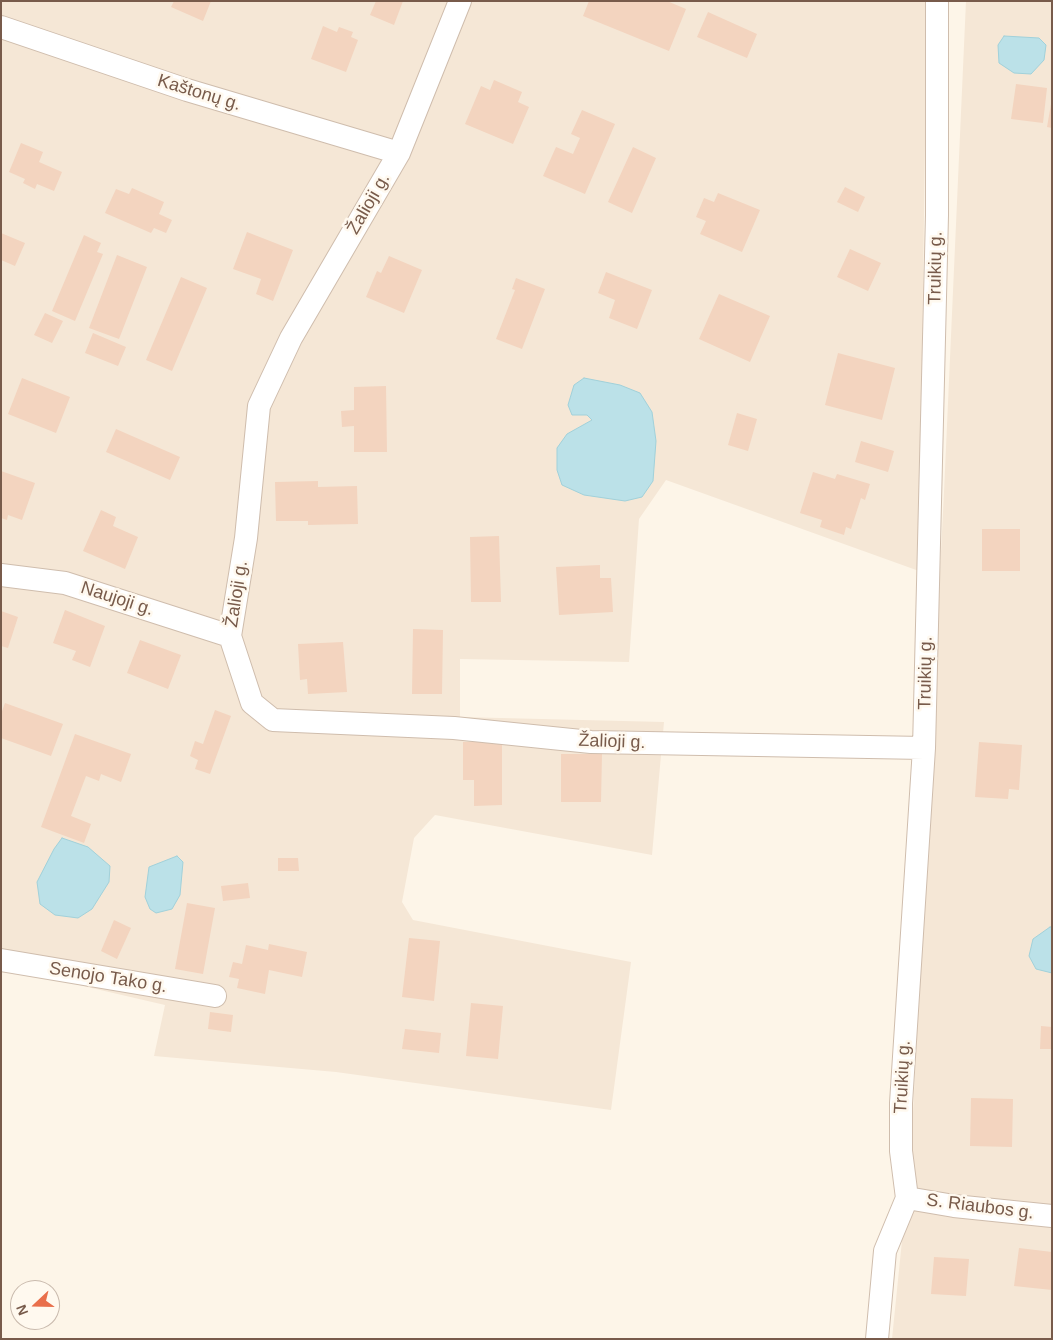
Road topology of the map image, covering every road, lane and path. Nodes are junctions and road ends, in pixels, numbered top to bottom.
1 (460, 1) edge
2 (938, 1) edge
3 (1, 27) edge
4 (399, 153) junction
5 (1, 575) edge
6 (230, 636) junction
7 (924, 748) junction
8 (1, 960) edge
9 (215, 996) dead end
10 (907, 1198) junction
11 (1052, 1216) edge
12 (877, 1339) edge

1 - 4 street, Žalioji g.
2 - 7 street, Truikių g.
3 - 4 street, Kaštonų g.
4 - 6 street, Žalioji g.
5 - 6 street, Naujoji g.
6 - 7 street, Žalioji g.
7 - 10 street, Truikių g.
8 - 9 street, Senojo Tako g.
10 - 11 street, S. Riaubos g.
10 - 12 street, Truikių g.

